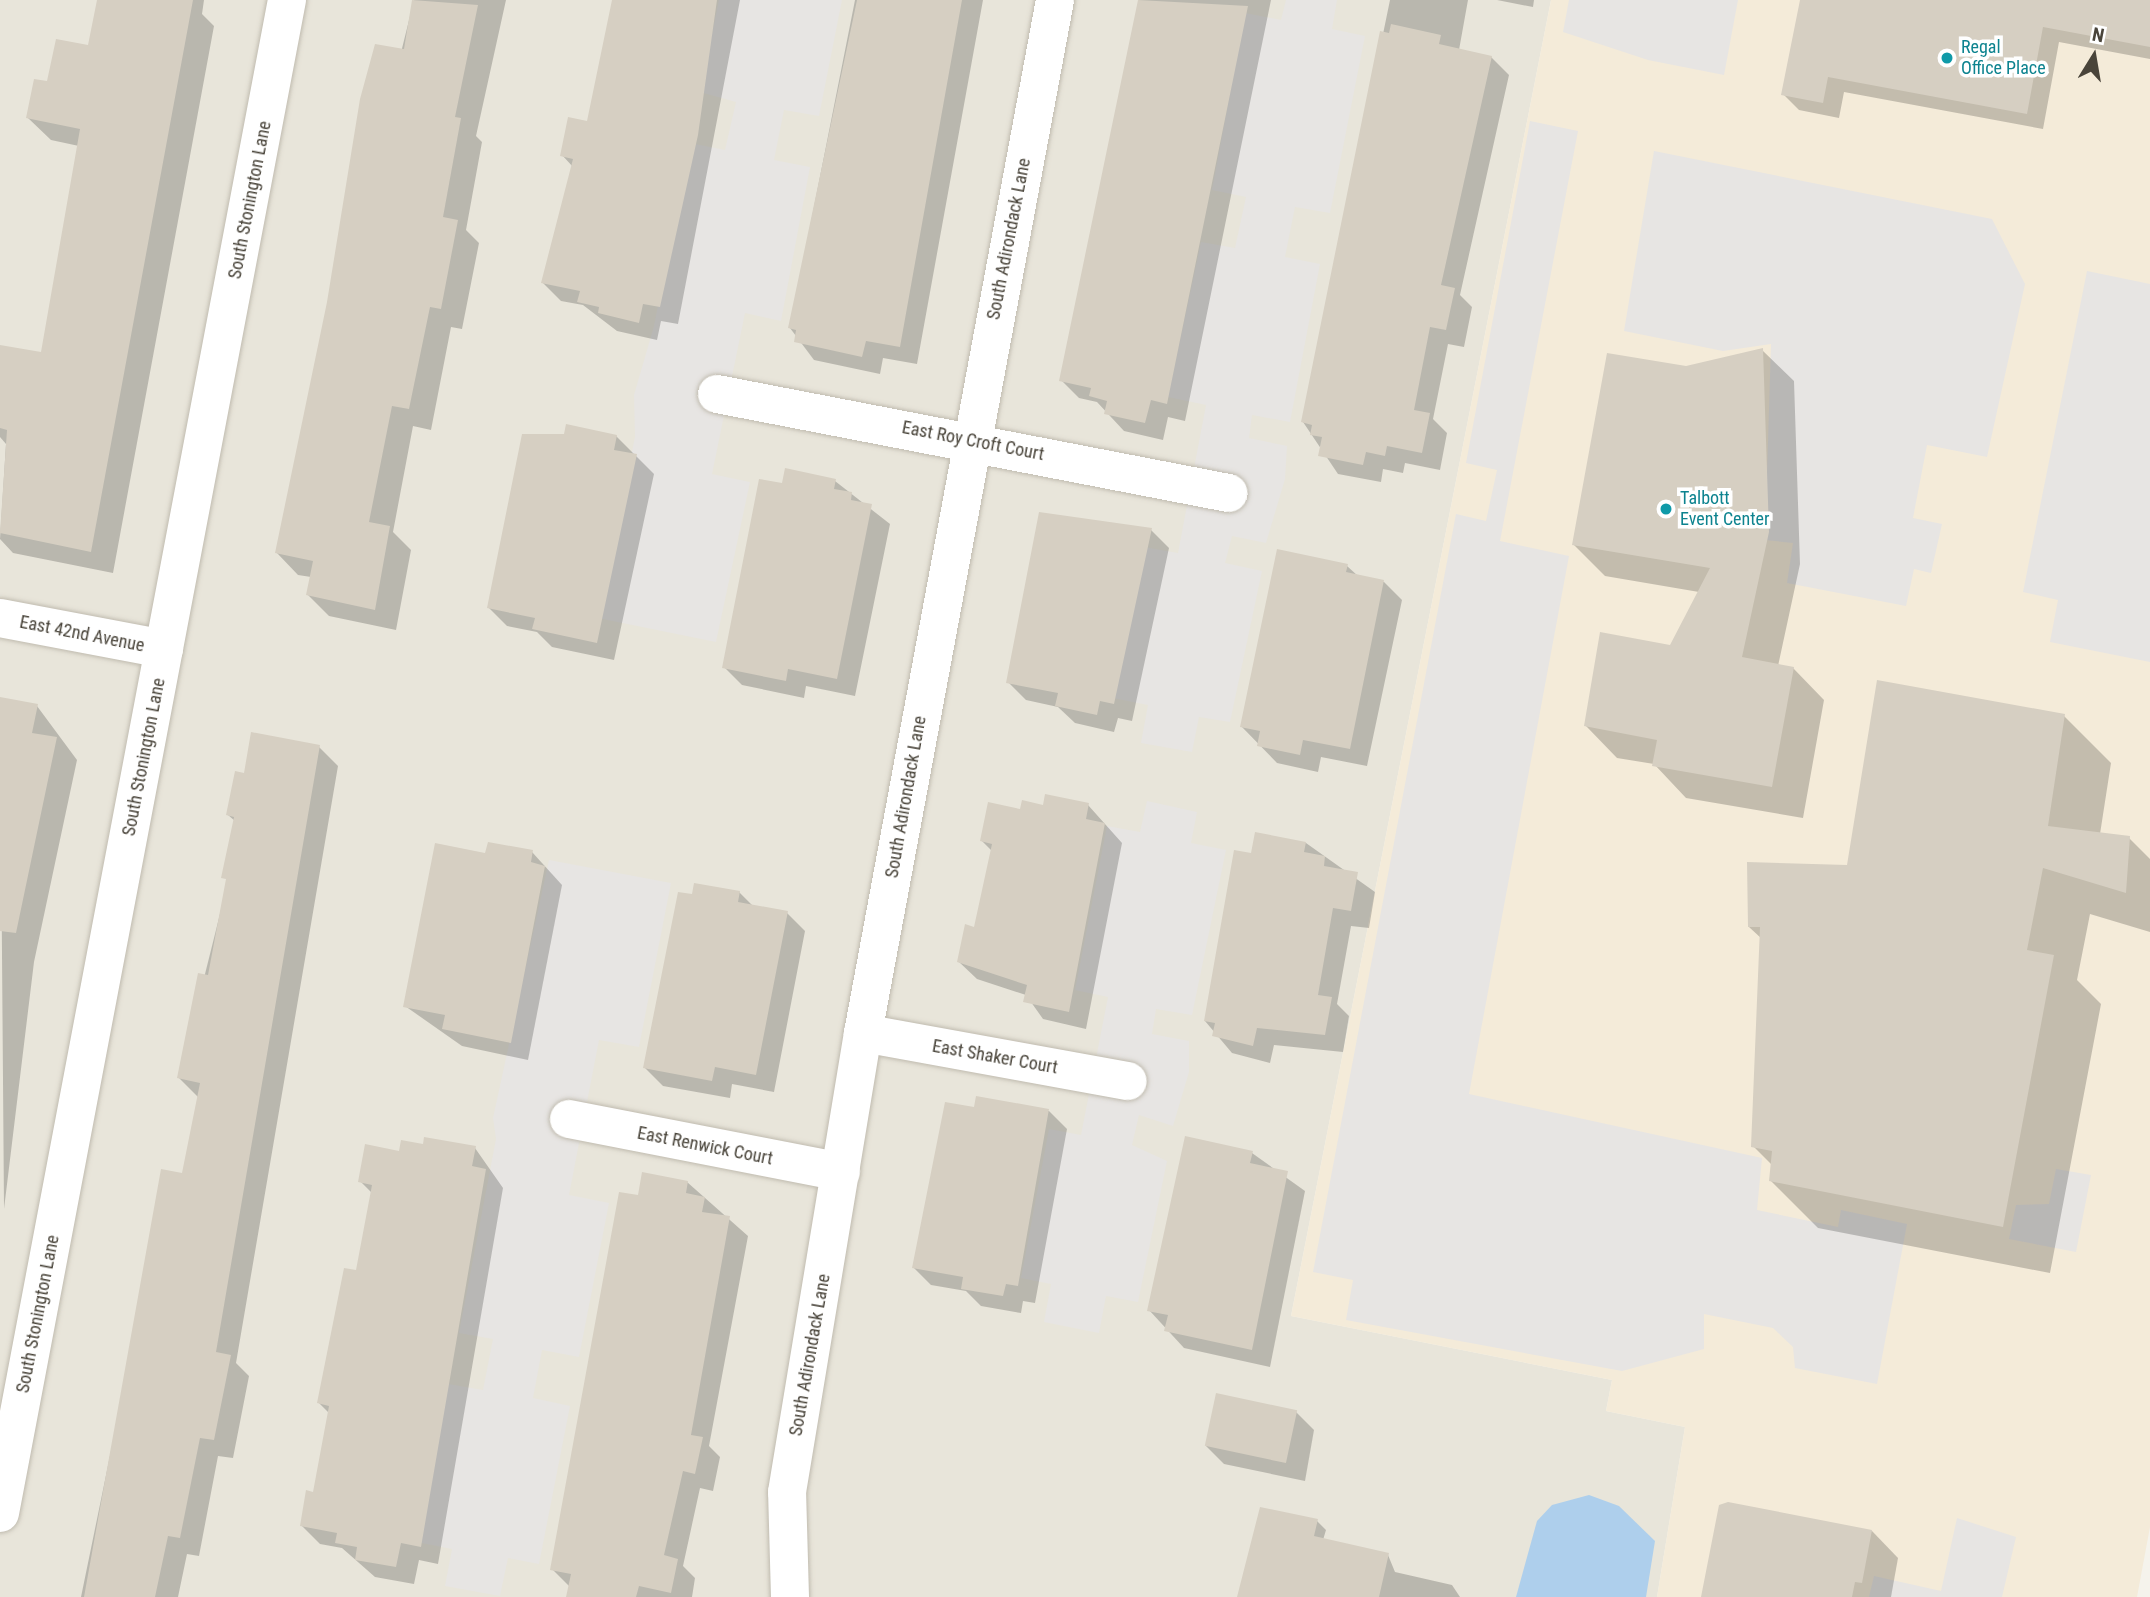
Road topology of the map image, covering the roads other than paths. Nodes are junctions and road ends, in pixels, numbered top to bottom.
1 (288, 0) edge
2 (1055, 0) edge
3 (717, 394) dead end
4 (970, 439) junction
5 (1228, 493) dead end
6 (0, 618) edge
7 (164, 649) junction
8 (863, 1034) junction
9 (1128, 1081) dead end
10 (569, 1119) dead end
11 (841, 1172) junction
12 (0, 1513) edge
13 (790, 1597) edge

1 - 7 street, South Stonington Lane
2 - 4 street, South Adirondack Lane
3 - 4 street, East Roy Croft Court
4 - 5 street, East Roy Croft Court
4 - 8 street, South Adirondack Lane
6 - 7 street, East 42nd Avenue
7 - 12 street, South Stonington Lane
8 - 9 street, East Shaker Court
8 - 11 street, South Adirondack Lane
10 - 11 street, East Renwick Court
11 - 13 street, South Adirondack Lane

